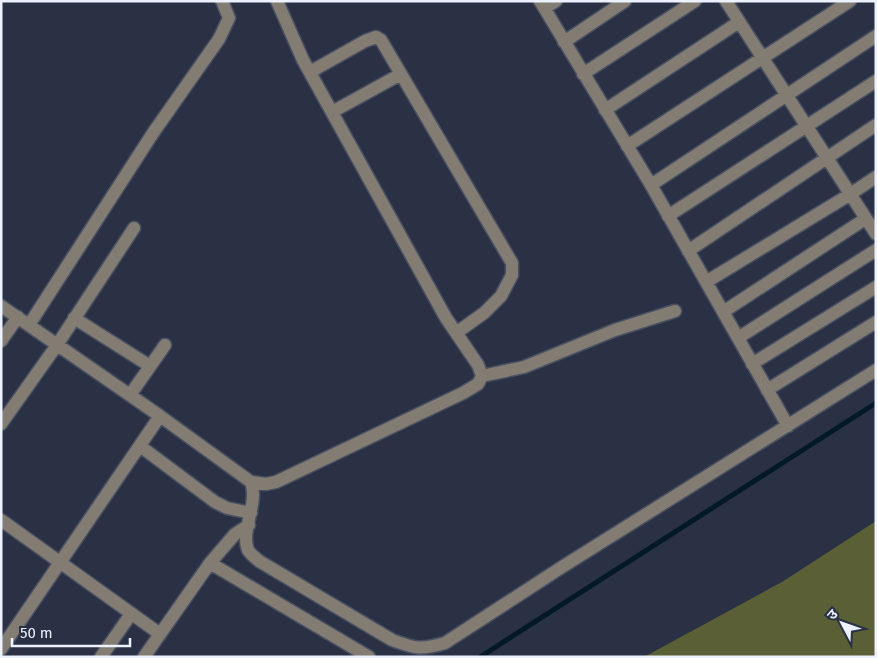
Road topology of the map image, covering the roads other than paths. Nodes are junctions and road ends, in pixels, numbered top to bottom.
1 (222, 1) edge
2 (277, 1) edge
3 (556, 1) edge
4 (625, 1) edge
5 (695, 1) edge
6 (726, 1) edge
7 (850, 1) edge
8 (542, 5) edge
9 (739, 22) junction
10 (876, 36) edge
11 (564, 42) junction
12 (763, 58) junction
13 (310, 72) junction
14 (401, 74) junction
15 (583, 74) junction
16 (876, 81) edge
17 (786, 95) junction
18 (605, 110) junction
19 (332, 112) junction
20 (876, 125) edge
21 (806, 128) junction
22 (627, 146) junction
23 (826, 158) junction
24 (876, 177) edge
25 (651, 185) junction
26 (849, 195) junction
27 (668, 216) junction
28 (872, 226) edge
29 (134, 228) dead end
30 (876, 250) edge
31 (688, 251) junction
32 (706, 282) junction
33 (876, 287) edge
34 (1, 306) edge
35 (676, 311) dead end
36 (723, 312) junction
37 (74, 318) junction
38 (23, 321) junction
39 (876, 322) edge
40 (456, 333) junction
41 (738, 338) junction
42 (1, 341) edge
43 (57, 345) junction
44 (165, 346) dead end
45 (752, 364) junction
46 (150, 366) junction
47 (876, 370) edge
48 (482, 376) junction
49 (767, 390) junction
50 (130, 395) junction
51 (160, 416) junction
52 (1, 424) edge
53 (788, 426) junction
54 (140, 446) junction
55 (251, 482) junction
56 (250, 519) junction
57 (1, 520) edge
58 (62, 562) junction
59 (210, 562) junction
60 (131, 614) junction
61 (160, 634) junction
62 (1, 649) edge
63 (101, 657) edge
64 (144, 657) edge
65 (369, 657) edge

1 - 38 street
2 - 13 street
3 - 8 street
4 - 11 street
5 - 15 street
6 - 9 street
7 - 12 street
8 - 11 street
9 - 12 street
9 - 18 street
10 - 17 street
11 - 15 street
12 - 17 street
12 - 22 street
13 - 14 street
13 - 19 street
14 - 19 street
14 - 40 street
15 - 18 street
16 - 21 street
17 - 21 street
17 - 25 street
18 - 22 street
19 - 40 street
20 - 23 street
21 - 23 street
21 - 27 street
22 - 25 street
23 - 26 street
23 - 31 street
24 - 26 street
25 - 27 street
26 - 28 street
26 - 32 street
27 - 31 street
28 - 36 street
29 - 37 street
30 - 41 street
31 - 32 street
32 - 36 street
33 - 45 street
34 - 38 street
35 - 48 street
36 - 41 street
37 - 43 street
37 - 46 street
38 - 42 street
38 - 43 street
39 - 49 street
40 - 48 street
41 - 45 street
43 - 50 street
43 - 52 street
44 - 46 street
45 - 49 street
46 - 50 street
47 - 53 street
48 - 55 street
49 - 53 street
50 - 51 street
51 - 54 street
51 - 55 street
53 - 56 street
54 - 56 street
54 - 58 street
55 - 56 street
56 - 59 street
57 - 58 street
58 - 60 street
58 - 62 street
59 - 61 street
59 - 65 street
60 - 61 street
60 - 63 street
61 - 64 street

